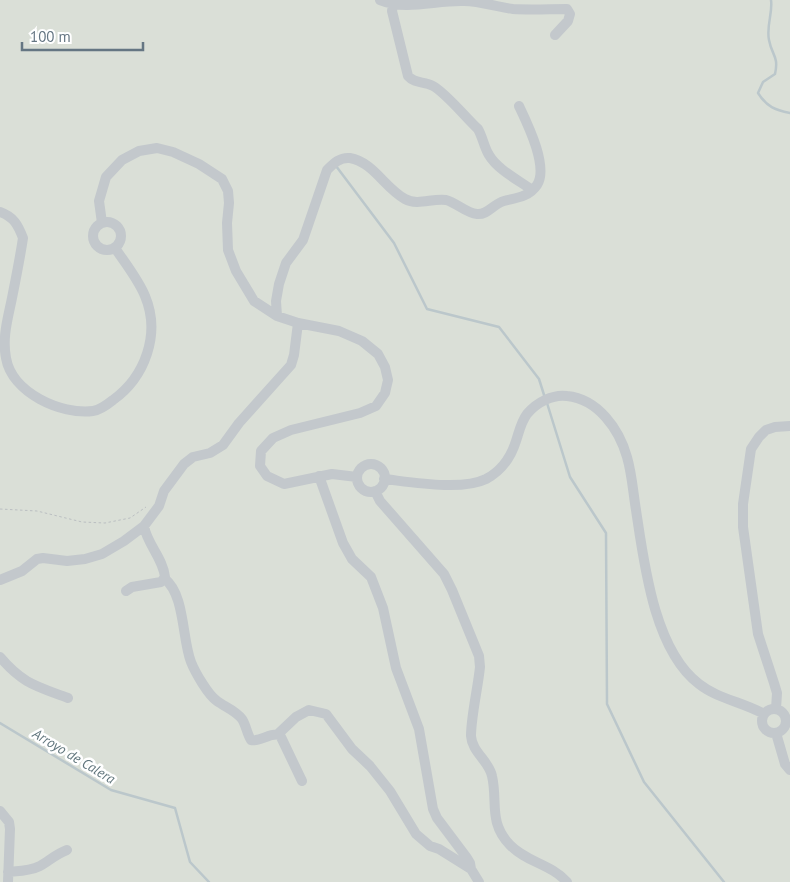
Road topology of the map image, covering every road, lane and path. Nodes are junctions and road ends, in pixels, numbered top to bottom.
1 (380, 0) edge
2 (393, 5) junction
3 (555, 35) dead end
4 (519, 106) dead end
5 (532, 190) junction
6 (0, 212) edge
7 (102, 223) junction
8 (115, 248) junction
9 (277, 316) junction
10 (298, 323) junction
11 (790, 426) edge
12 (319, 476) junction
13 (357, 476) junction
14 (384, 479) junction
15 (375, 491) junction
16 (147, 506) dead end
17 (0, 509) edge
18 (144, 526) junction
19 (165, 579) junction
20 (0, 580) edge
21 (126, 591) dead end
22 (0, 657) edge
23 (68, 698) dead end
24 (776, 709) junction
25 (764, 714) junction
26 (776, 733) junction
27 (278, 734) junction
28 (790, 770) edge
29 (302, 781) dead end
30 (0, 811) edge
31 (67, 850) dead end
32 (471, 869) junction
33 (8, 877) edge
34 (479, 882) edge
35 (567, 882) edge

1 - 2 street
2 - 3 street
2 - 5 street
4 - 5 street
5 - 9 street
6 - 8 street
7 - 8 street
7 - 8 street
7 - 9 street
9 - 10 street
10 - 12 street
10 - 18 street
11 - 24 street
12 - 13 street
12 - 32 street
13 - 14 street
13 - 15 street
14 - 15 street
14 - 25 street
15 - 35 street
16 - 17 path
18 - 19 street
18 - 20 street
19 - 21 street
19 - 27 street
22 - 23 street
24 - 25 street
24 - 26 street
25 - 26 street
26 - 28 street
27 - 29 street
27 - 32 street
30 - 33 street
31 - 33 street
32 - 34 street

